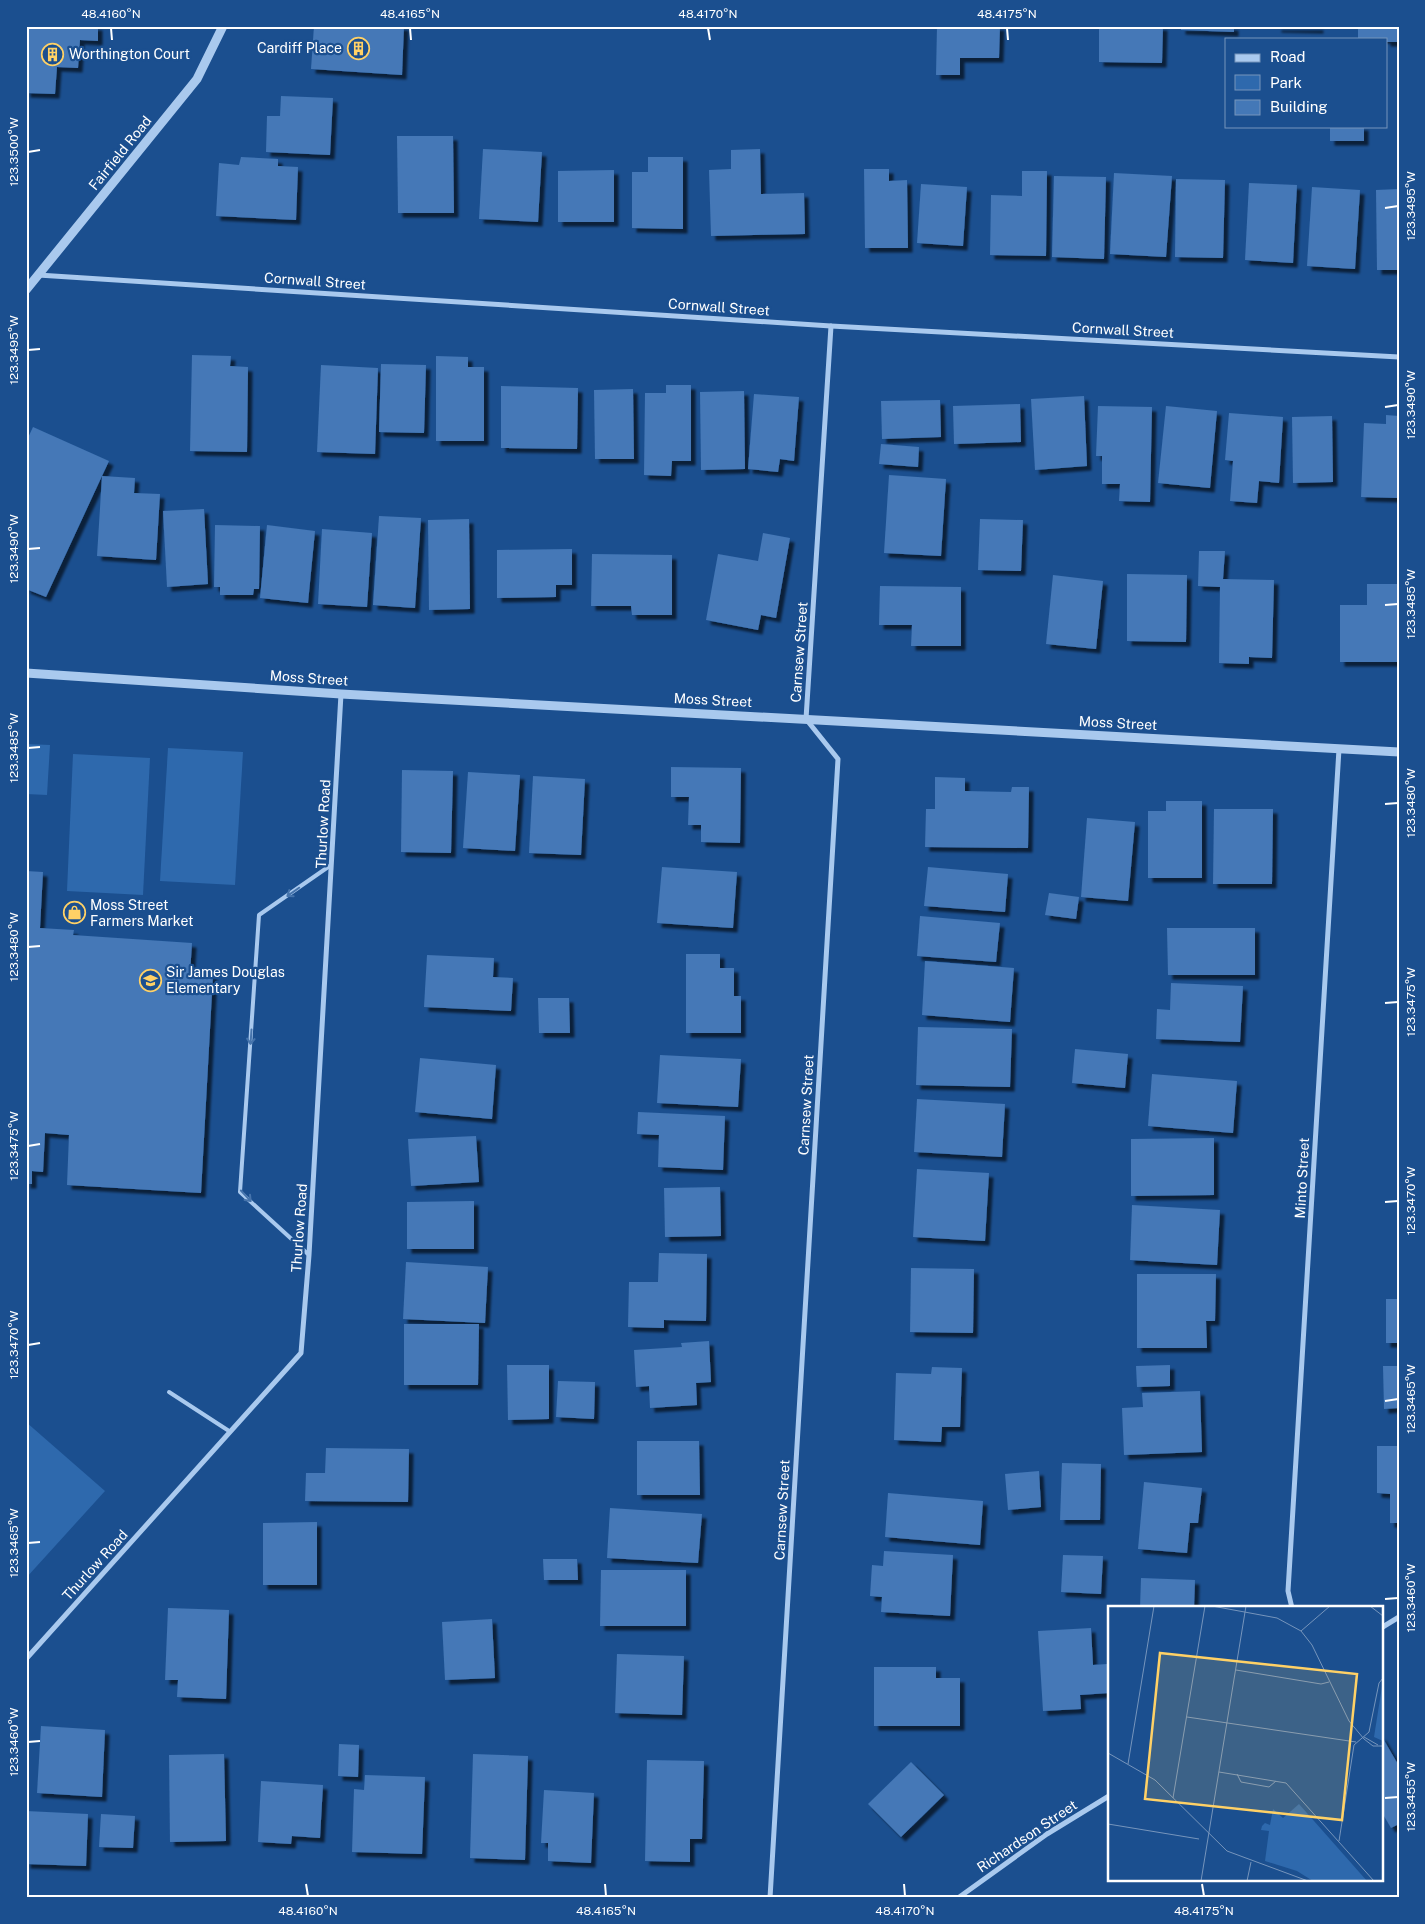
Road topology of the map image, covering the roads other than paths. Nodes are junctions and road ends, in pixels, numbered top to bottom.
1 (223, 26) edge
2 (38, 275) junction
3 (26, 290) edge
4 (831, 326) junction
5 (1399, 357) edge
6 (26, 673) edge
7 (341, 694) junction
8 (806, 719) junction
9 (1339, 749) junction
10 (1399, 752) edge
11 (333, 864) junction
12 (309, 1255) junction
13 (168, 1392) dead end
14 (229, 1431) junction
15 (1292, 1606) edge
16 (1399, 1617) edge
17 (1382, 1627) edge
18 (26, 1659) edge
19 (1108, 1797) edge
20 (770, 1898) edge
21 (958, 1898) edge

1 - 2 street, Fairfield Road
2 - 3 street, Fairfield Road
2 - 4 street, Cornwall Street
4 - 5 street, Cornwall Street
4 - 8 street, Carnsew Street
6 - 7 street, Moss Street
7 - 8 street, Moss Street
7 - 11 street, Thurlow Road
8 - 9 street, Moss Street
8 - 20 street, Carnsew Street
9 - 10 street, Moss Street
9 - 15 street, Minto Street
11 - 12 street, Thurlow Road
11 -> 12 lane
12 - 14 street, Thurlow Road
13 - 14 lane
14 - 18 street, Thurlow Road
16 - 17 street
19 - 21 street, Richardson Street

